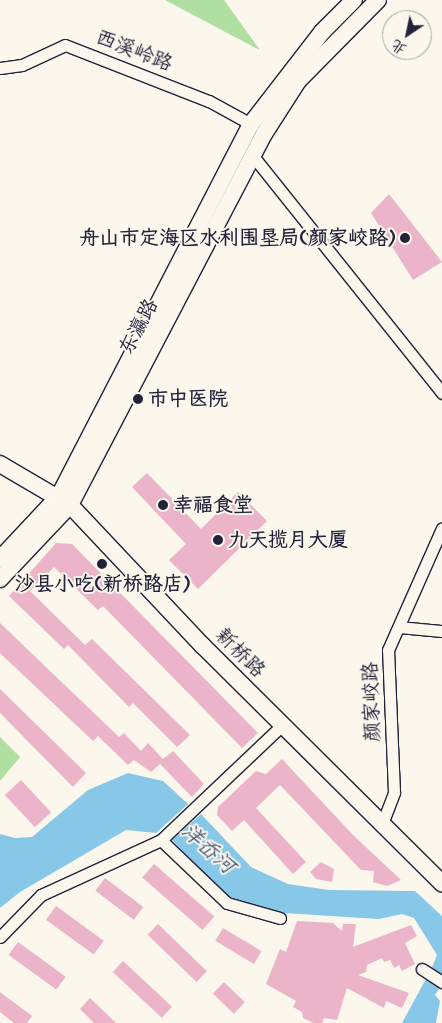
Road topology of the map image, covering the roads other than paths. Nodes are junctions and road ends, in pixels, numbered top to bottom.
1 (354, 0) edge
2 (378, 0) edge
3 (0, 68) edge
4 (292, 78) junction
5 (251, 124) junction
6 (253, 156) junction
7 (442, 393) edge
8 (0, 464) edge
9 (64, 501) junction
10 (442, 528) edge
11 (0, 559) edge
12 (0, 579) edge
13 (399, 627) junction
14 (442, 632) edge
15 (282, 725) junction
16 (382, 824) junction
17 (161, 840) junction
18 (442, 883) edge
19 (280, 918) dead end
20 (0, 937) edge
21 (422, 969) dead end
22 (442, 982) edge

1 - 4 main road
2 - 4 main road
3 - 5 street, 西溪岭路
4 - 5 main road, 东瀛路
4 - 6 main road, 东瀛路
5 - 9 main road, 东瀛路
6 - 7 street
6 - 9 main road, 东瀛路
8 - 9 main road, 新桥路
9 - 11 main road, 东瀛路
9 - 12 main road, 东瀛路
9 - 15 main road, 新桥路
10 - 13 street, 颜家峧路
13 - 14 street
13 - 16 street, 颜家峧路
15 - 16 main road, 新桥路
15 - 17 street
16 - 18 main road, 新桥路
17 - 19 street
17 - 20 street
21 - 22 street

